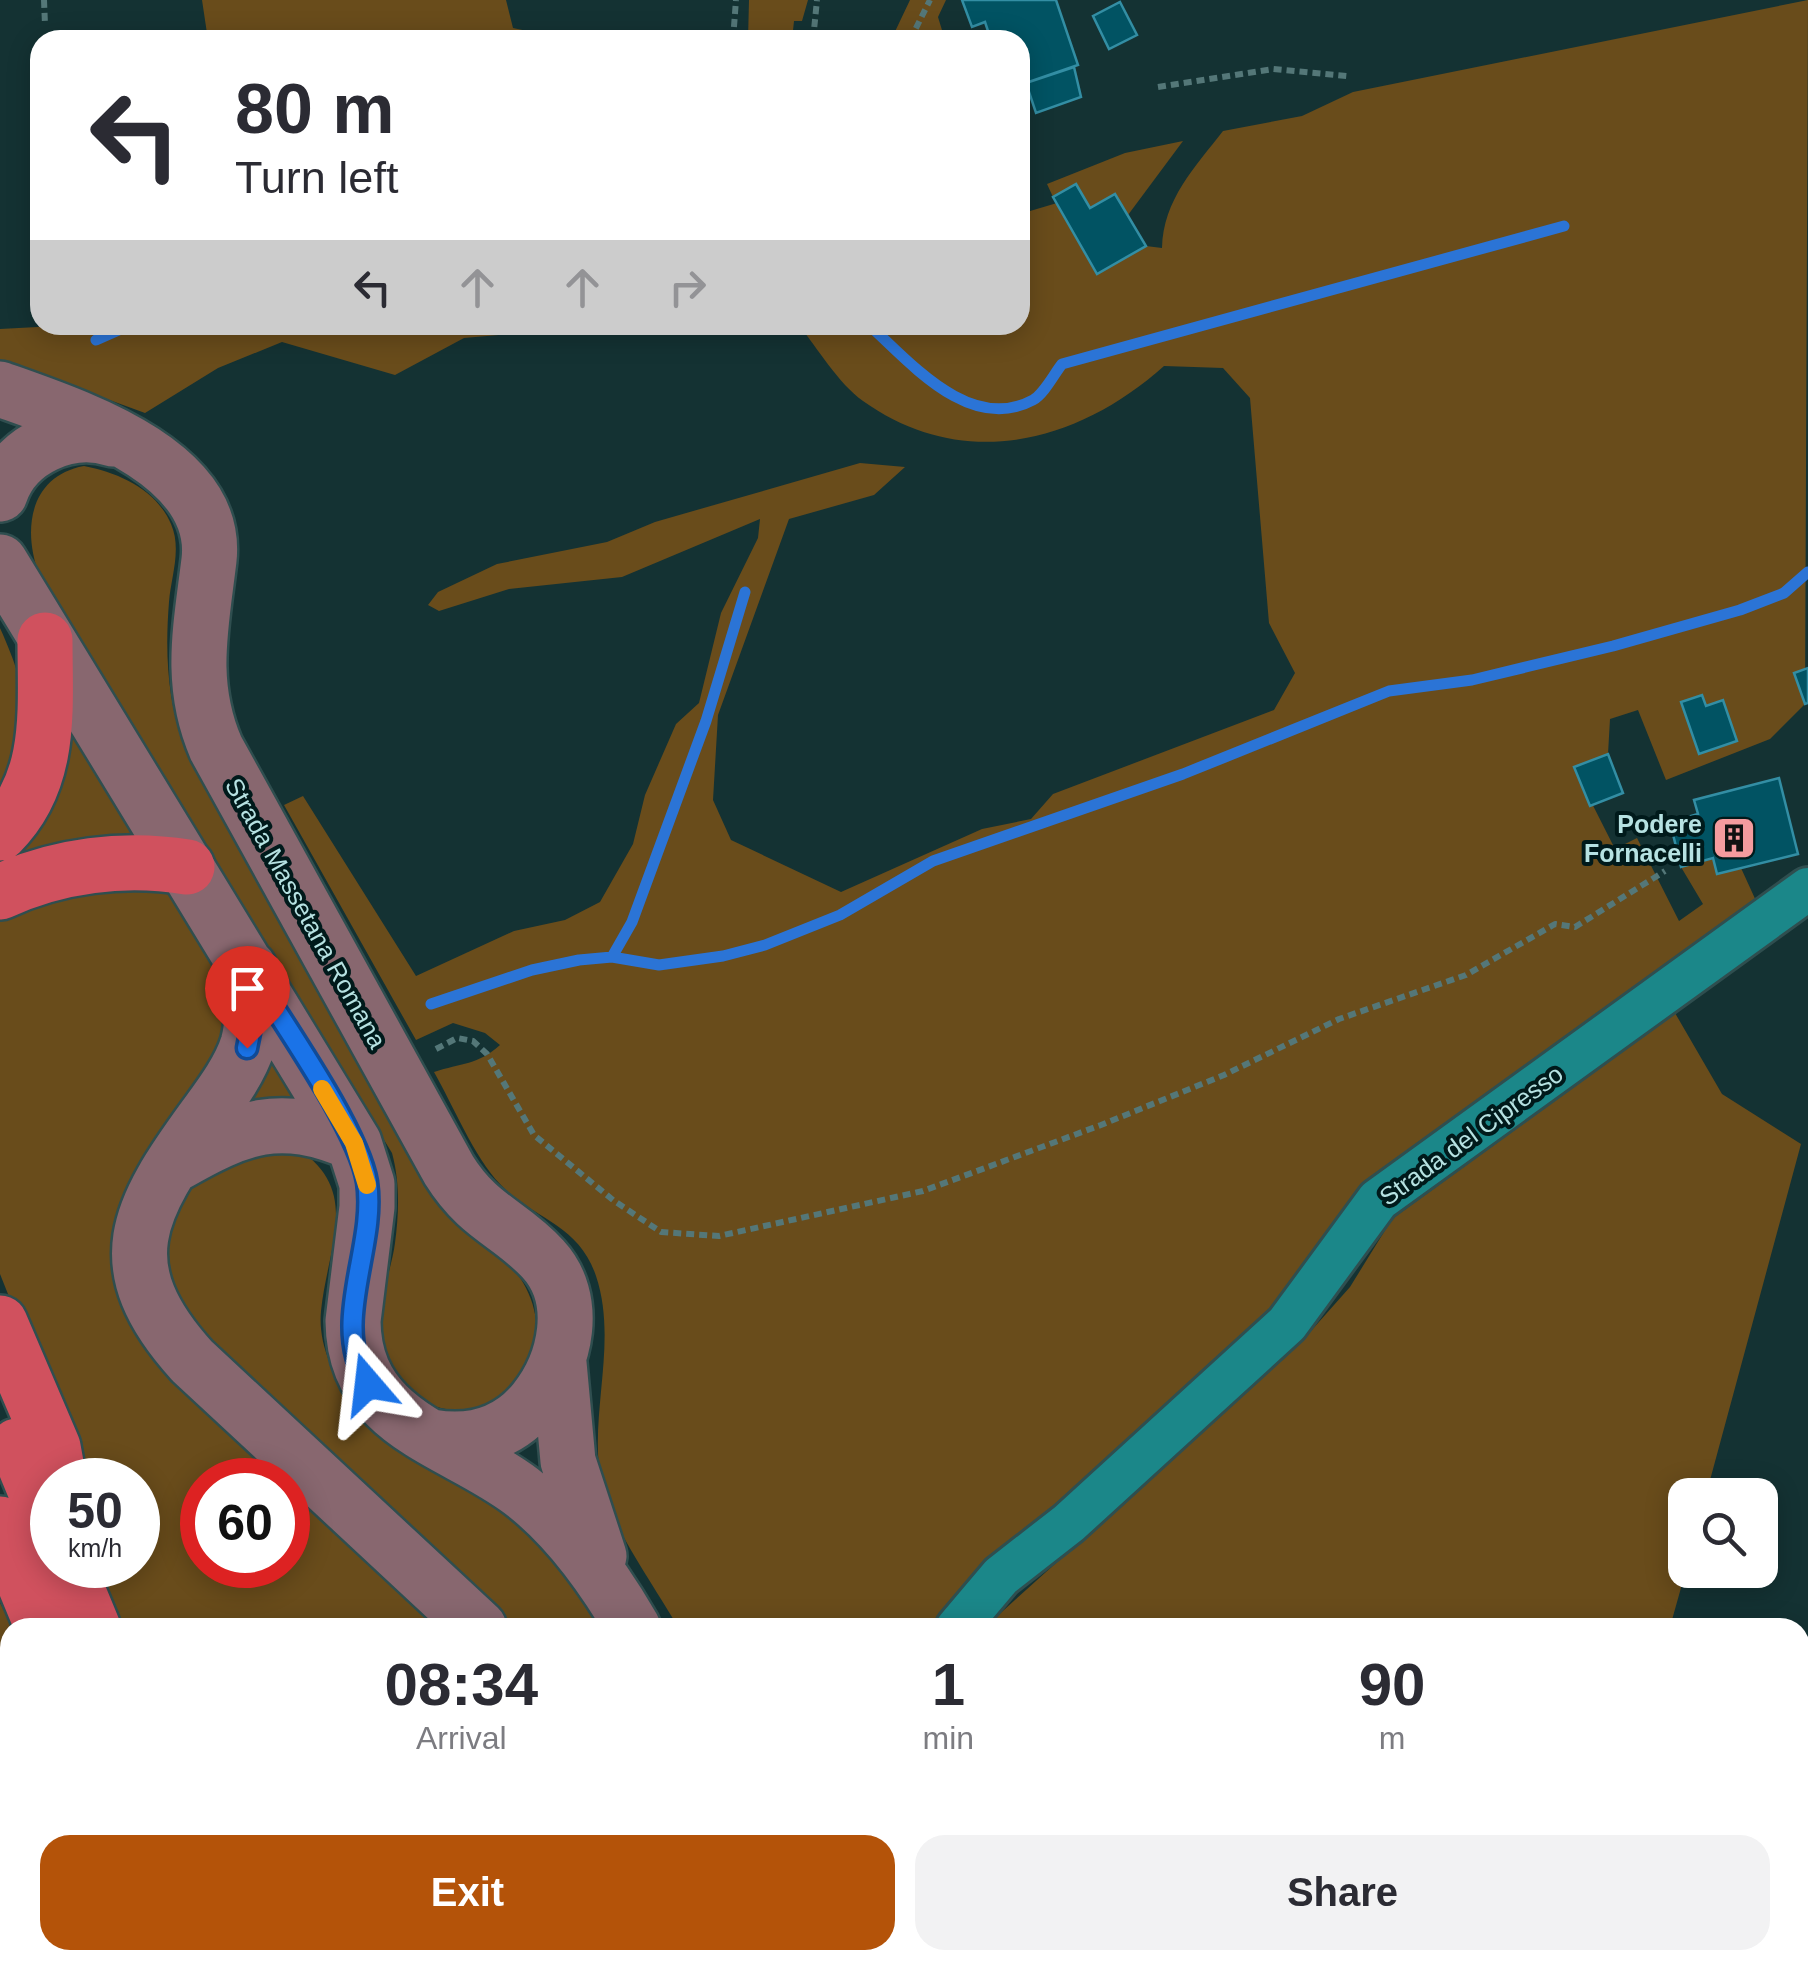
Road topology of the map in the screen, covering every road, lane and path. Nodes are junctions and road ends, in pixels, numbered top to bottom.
1 (44, 0) edge
2 (736, 0) edge
3 (817, 0) edge
4 (930, 0) edge
5 (45, 24) dead end
6 (734, 30) edge
7 (813, 30) edge
8 (915, 30) edge
9 (1347, 76) dead end
10 (1158, 87) dead end
11 (0, 389) edge
12 (125, 442) junction
13 (0, 494) edge
14 (0, 562) edge
15 (45, 640) junction
16 (0, 833) edge
17 (186, 867) junction
18 (1665, 871) dead end
19 (1808, 889) edge
20 (0, 892) edge
21 (249, 968) junction
22 (395, 1072) junction
23 (354, 1143) junction
24 (167, 1169) junction
25 (0, 1323) edge
26 (558, 1362) junction
27 (0, 1406) edge
28 (432, 1437) junction
29 (55, 1458) edge
30 (30, 1478) edge
31 (0, 1524) edge
32 (0, 1548) edge
33 (67, 1601) edge
34 (623, 1610) edge
35 (468, 1618) edge
36 (965, 1618) edge

1 - 5 path
2 - 6 path
3 - 7 path
4 - 8 path
9 - 10 path
11 - 12 main road, Strada Massetana Romana
12 - 13 main road, Strada Massetana Romana
12 - 22 main road, Strada Massetana Romana
14 - 15 main road, Strada Massetana Romana
15 - 16 highway
15 - 17 main road, Strada Massetana Romana
17 - 20 highway
17 - 21 main road, Strada Massetana Romana
18 - 22 path
19 - 36 street, Strada del Cipresso
21 - 23 main road, Strada Massetana Romana
21 - 24 main road
22 - 26 main road, Strada Massetana Romana
23 - 24 main road
23 - 28 main road, Strada Massetana Romana
24 - 35 main road
25 - 29 highway
26 - 28 main road, Strada Massetana Romana
26 - 34 main road, Strada Massetana Romana
27 - 30 highway
28 - 34 main road, Strada Massetana Romana
31 - 33 highway
32 - 33 highway

